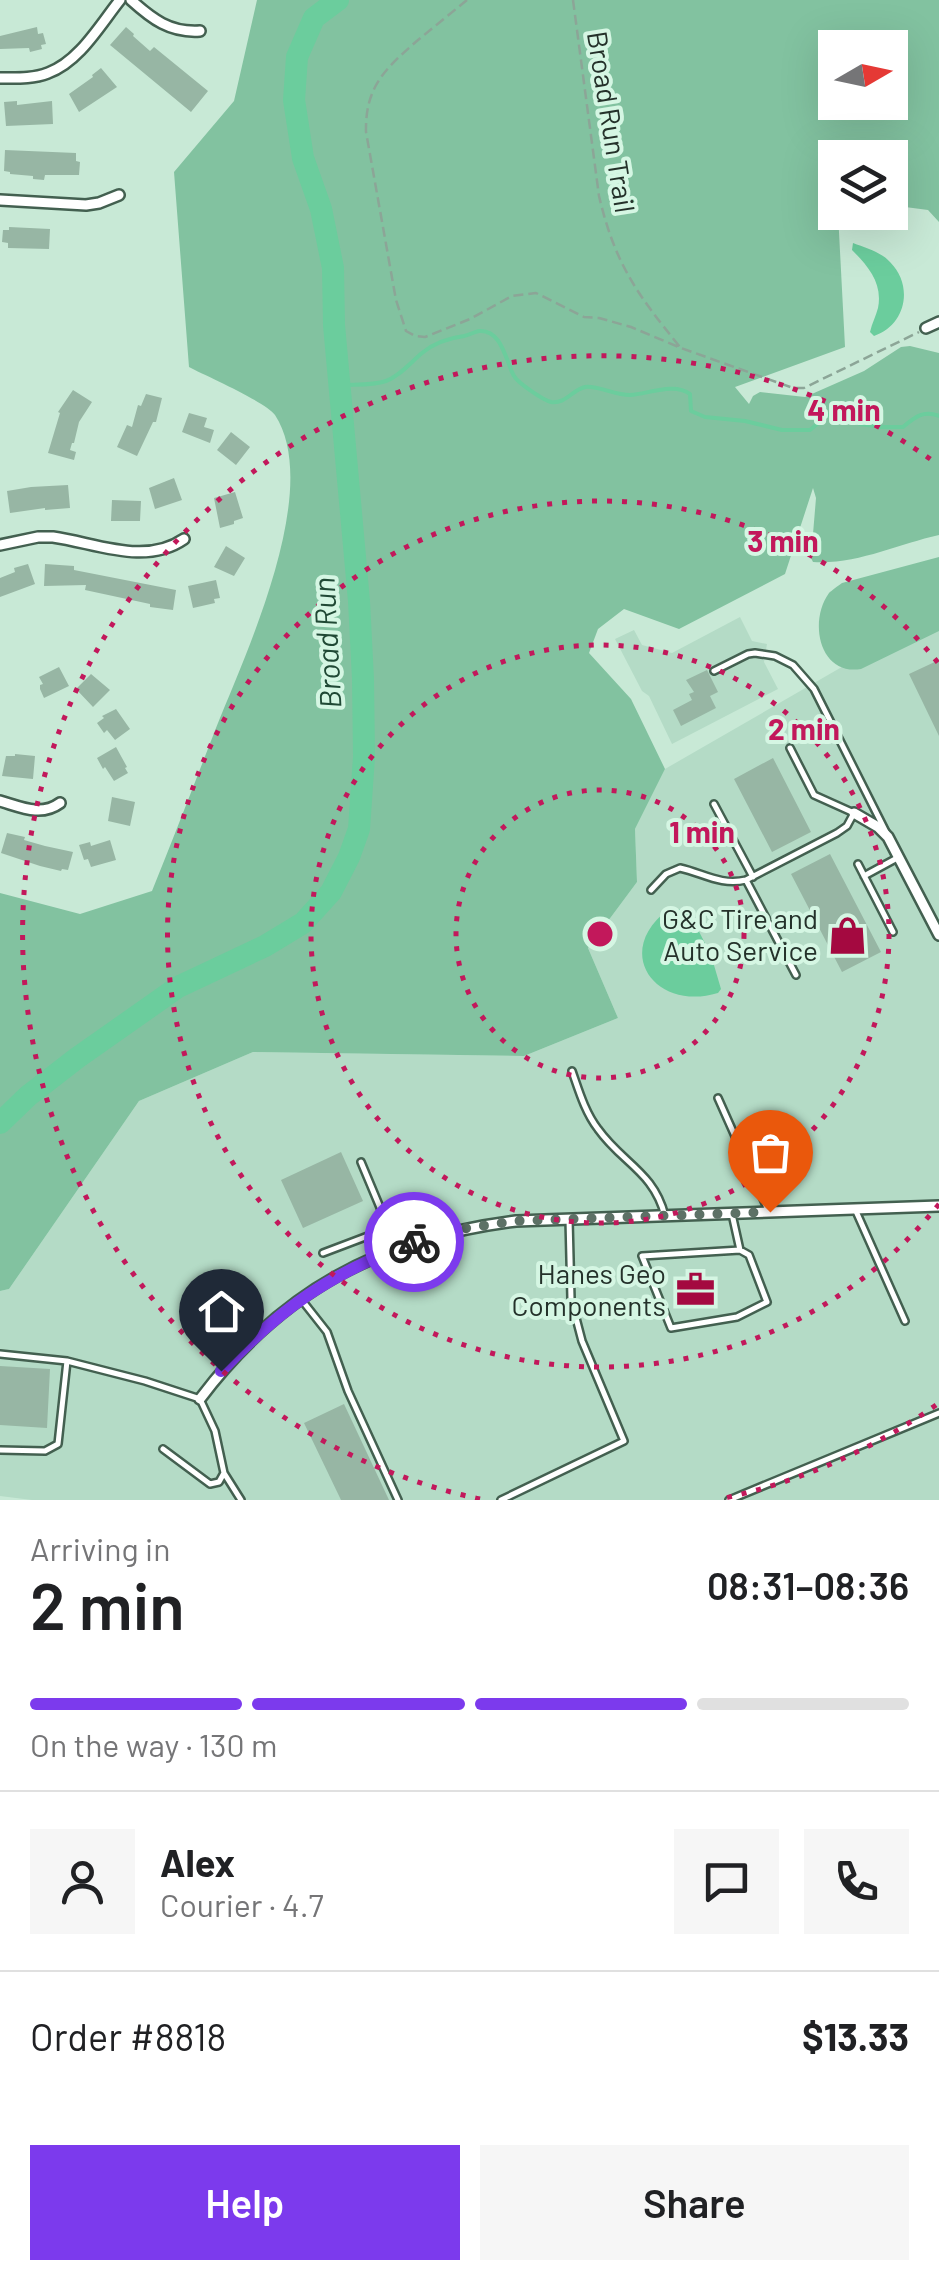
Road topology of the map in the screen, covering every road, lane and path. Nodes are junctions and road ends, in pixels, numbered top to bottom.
1 (120, 0) edge
2 (131, 0) edge
3 (467, 0) edge
4 (573, 0) edge
5 (200, 31) dead end
6 (0, 78) edge
7 (119, 195) dead end
8 (0, 200) edge
9 (939, 322) edge
10 (926, 328) joint
11 (681, 348) junction
12 (184, 539) dead end
13 (0, 545) edge
14 (714, 671) dead end
15 (790, 748) dead end
16 (0, 801) edge
17 (60, 802) dead end
18 (714, 804) dead end
19 (854, 814) junction
20 (888, 837) junction
21 (899, 858) junction
22 (858, 864) dead end
23 (864, 876) junction
24 (749, 879) junction
25 (651, 890) dead end
26 (892, 932) dead end
27 (939, 935) edge
28 (796, 976) dead end
29 (572, 1071) dead end
30 (718, 1098) dead end
31 (360, 1162) dead end
32 (939, 1206) edge
33 (855, 1209) junction
34 (770, 1212) junction
35 (732, 1214) junction
36 (664, 1216) junction
37 (569, 1219) junction
38 (389, 1228) junction
39 (398, 1248) junction
40 (740, 1250) junction
41 (323, 1253) dead end
42 (301, 1299) junction
43 (905, 1321) dead end
44 (0, 1354) edge
45 (67, 1361) junction
46 (200, 1399) junction
47 (939, 1413) edge
48 (0, 1450) edge
49 (163, 1450) dead end
50 (224, 1473) junction
51 (241, 1500) edge
52 (398, 1500) edge
53 (501, 1500) edge
54 (729, 1500) edge

1 - 6 street
2 - 5 street
3 - 11 path
4 - 11 path, Broad Run Trail
7 - 8 street
9 - 10 street
10 - 11 path
12 - 13 street
14 - 20 lane
15 - 19 lane
16 - 17 street
18 - 24 lane
19 - 20 street
19 - 24 lane
20 - 21 street
21 - 23 lane
21 - 27 street
22 - 23 lane
23 - 26 lane
24 - 25 lane
24 - 28 lane
29 - 36 lane
30 - 34 lane
31 - 38 lane
32 - 33 street
33 - 34 street
33 - 43 lane
34 - 35 street
35 - 36 street
35 - 40 lane
36 - 37 street
37 - 39 street
37 - 53 lane
38 - 39 lane
38 - 41 lane
39 - 42 street
40 - 40 lane
42 - 46 street
42 - 52 lane
44 - 45 lane
45 - 46 lane
45 - 48 lane
46 - 50 lane
47 - 54 lane
49 - 50 lane
50 - 51 lane

